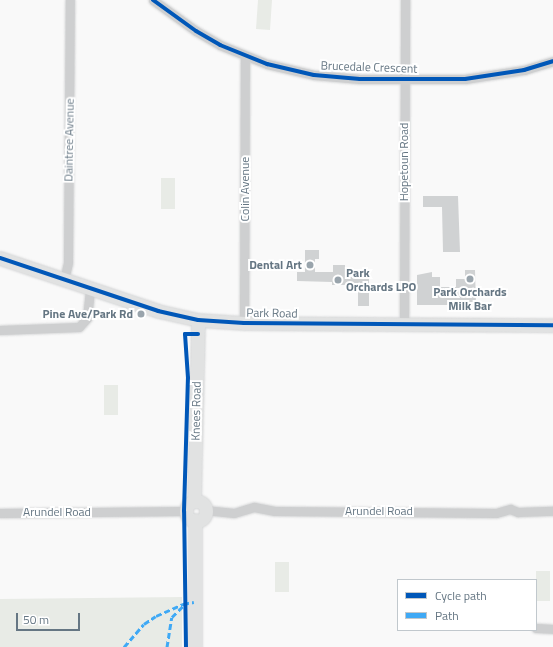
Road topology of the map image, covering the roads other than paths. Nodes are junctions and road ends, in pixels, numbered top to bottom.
1 (70, 0) edge
2 (153, 0) edge
3 (405, 0) edge
4 (245, 56) junction
5 (553, 61) edge
6 (405, 79) junction
7 (0, 258) edge
8 (64, 280) junction
9 (90, 289) junction
10 (198, 320) junction
11 (244, 323) junction
12 (404, 324) junction
13 (553, 325) edge
14 (0, 330) edge
15 (190, 506) junction
16 (205, 510) junction
17 (553, 511) edge
18 (0, 513) edge
19 (195, 520) junction
20 (537, 628) edge
21 (553, 629) edge
22 (195, 647) edge

1 - 8 street, Daintree Avenue
2 - 4 street, Brucedale Crescent
3 - 6 street, Hopetoun Road
4 - 6 street, Brucedale Crescent
4 - 11 street, Colin Avenue
5 - 6 street, Brucedale Crescent
6 - 12 street, Hopetoun Road
7 - 8 street, Park Road
8 - 9 street, Park Road
9 - 10 street, Park Road
9 - 14 street
10 - 11 street, Park Road
10 - 15 street, Knees Road
11 - 12 street, Park Road
12 - 13 street, Park Road
15 - 16 street
15 - 18 street, Arundel Road
15 - 19 street
16 - 17 street, Arundel Road
16 - 19 street
19 - 22 street
20 - 21 street

